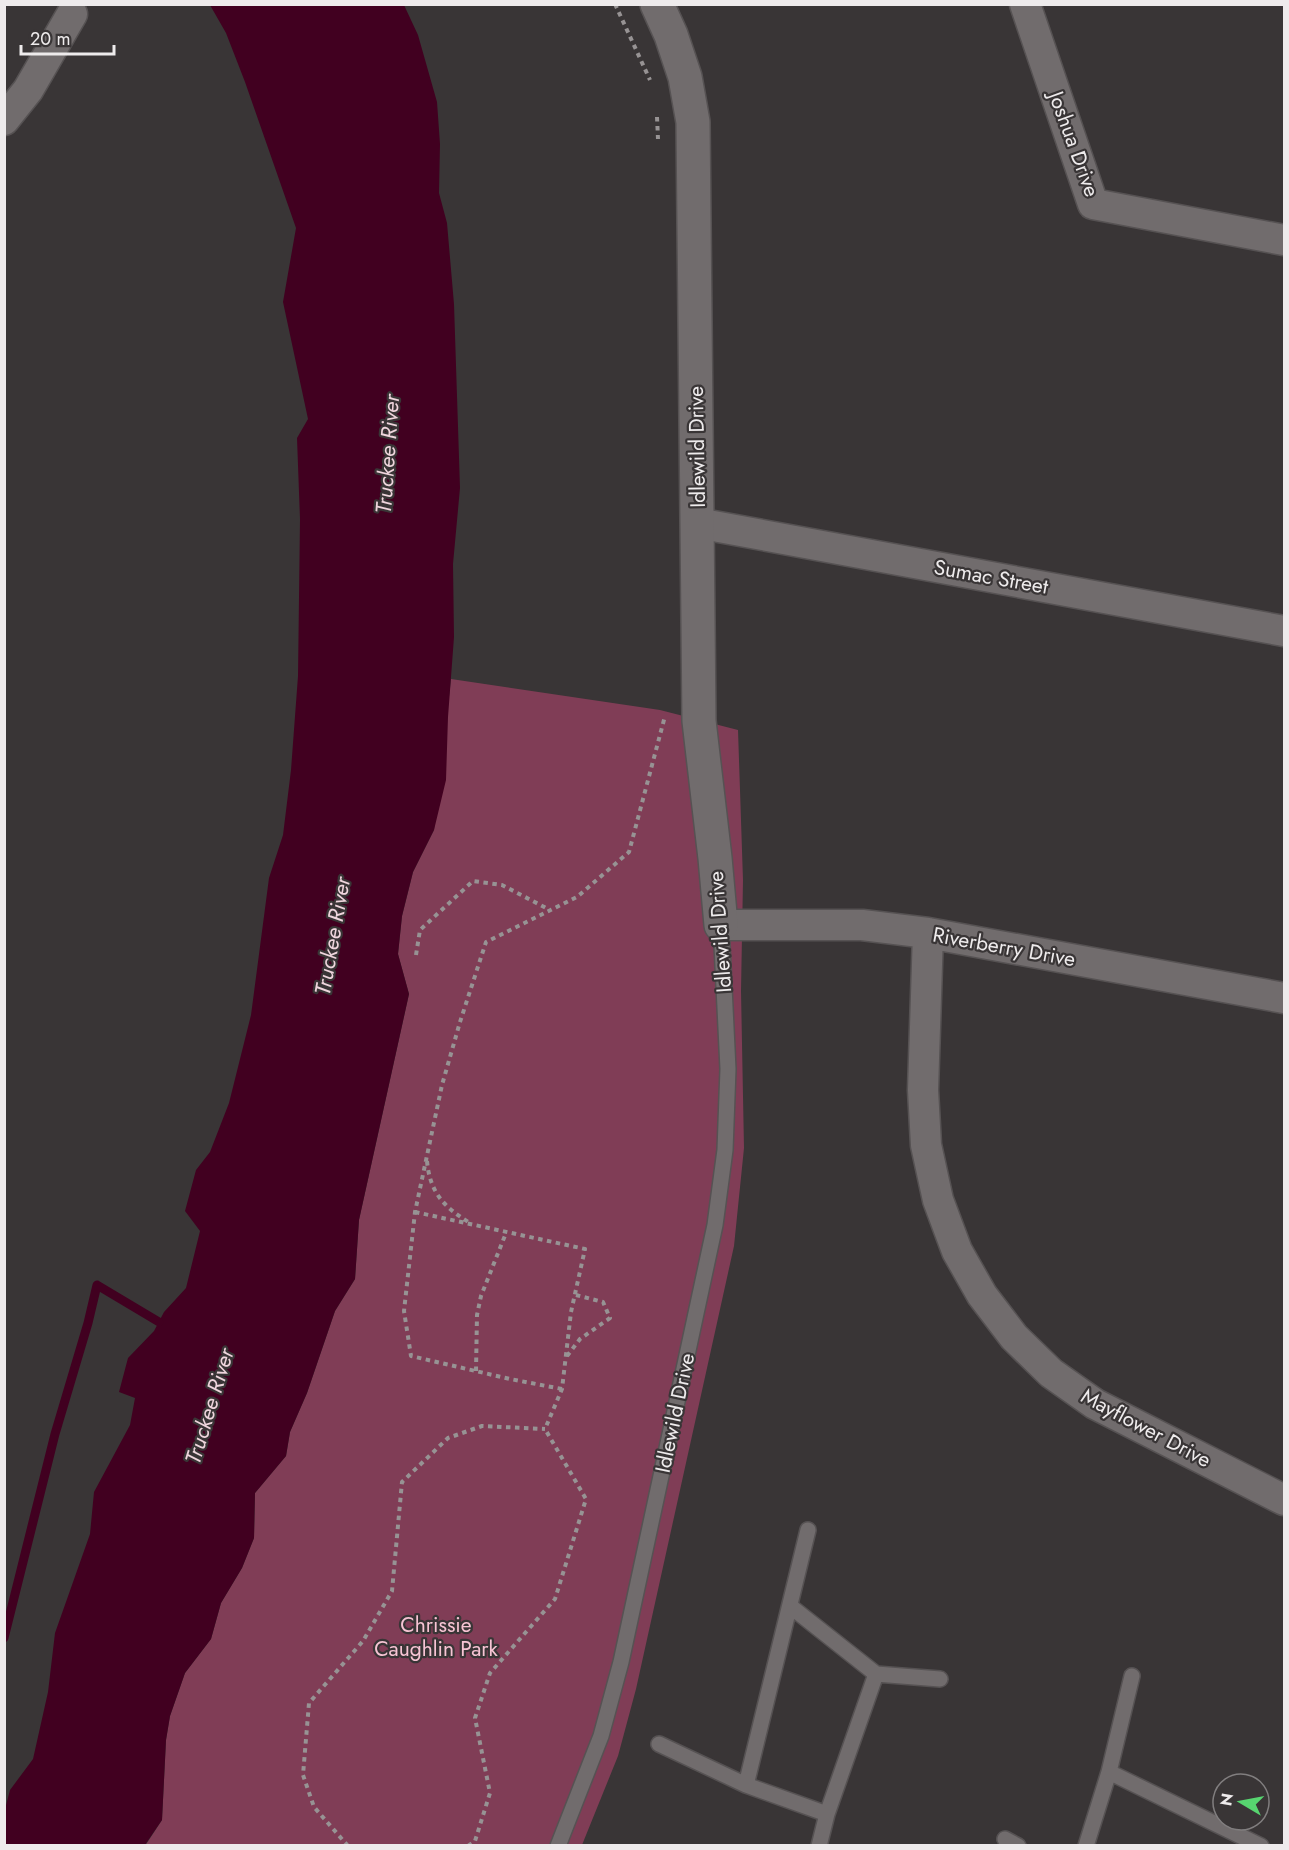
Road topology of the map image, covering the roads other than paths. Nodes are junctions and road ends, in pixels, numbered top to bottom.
1 (657, 4) edge
2 (1025, 4) edge
3 (72, 14) dead end
4 (4, 120) edge
5 (1284, 240) edge
6 (697, 523) junction
7 (1284, 631) edge
8 (721, 925) junction
9 (928, 933) junction
10 (1284, 998) edge
11 (1284, 1500) edge
12 (808, 1530) dead end
13 (790, 1606) junction
14 (876, 1674) junction
15 (1132, 1676) dead end
16 (940, 1679) dead end
17 (659, 1744) dead end
18 (1109, 1772) junction
19 (746, 1785) junction
20 (827, 1814) junction
21 (558, 1845) edge
22 (819, 1845) edge
23 (1086, 1845) edge
24 (1261, 1845) edge

1 - 6 street, Idlewild Drive
2 - 5 street, Joshua Drive
3 - 4 street
6 - 7 street, Sumac Street
6 - 8 street, Idlewild Drive
8 - 9 street, Riverberry Drive
8 - 21 lane, Idlewild Drive
9 - 10 street, Riverberry Drive
9 - 11 street, Mayflower Drive
12 - 13 lane
13 - 14 lane
13 - 19 lane
14 - 16 lane
14 - 20 lane
15 - 18 lane
17 - 19 lane
18 - 23 lane
18 - 24 lane
19 - 20 lane
20 - 22 lane

